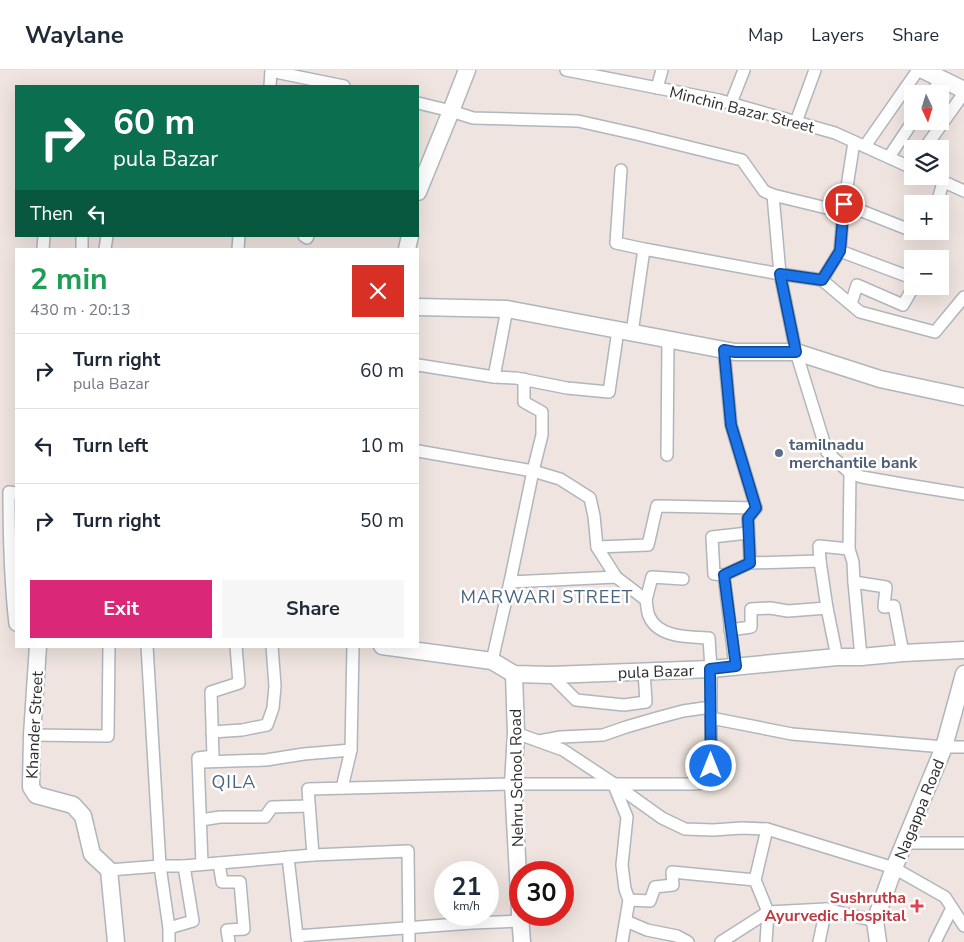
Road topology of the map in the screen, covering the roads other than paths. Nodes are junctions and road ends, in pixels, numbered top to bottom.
1 (271, 70) edge
2 (466, 70) edge
3 (566, 70) edge
4 (662, 70) edge
5 (744, 70) edge
6 (816, 70) edge
7 (918, 70) edge
8 (923, 70) edge
9 (599, 73) edge
10 (941, 79) junction
11 (270, 85) edge
12 (339, 85) edge
13 (937, 85) edge
14 (657, 88) junction
15 (964, 92) edge
16 (419, 103) edge
17 (731, 103) junction
18 (451, 111) junction
19 (796, 122) junction
20 (907, 130) edge
21 (930, 140) edge
22 (854, 142) junction
23 (865, 146) junction
24 (889, 157) junction
25 (904, 163) edge
26 (621, 170) dead end
27 (949, 184) edge
28 (419, 186) edge
29 (964, 191) edge
30 (773, 195) junction
31 (843, 208) junction
32 (904, 228) edge
33 (644, 248) junction
34 (840, 251) junction
35 (780, 274) junction
36 (904, 275) edge
37 (822, 280) junction
38 (909, 295) edge
39 (964, 297) edge
40 (851, 304) junction
41 (419, 307) edge
42 (507, 309) junction
43 (625, 331) junction
44 (668, 340) junction
45 (724, 350) junction
46 (796, 352) junction
47 (419, 365) edge
48 (494, 377) junction
49 (524, 379) junction
50 (964, 397) edge
51 (419, 451) edge
52 (667, 455) dead end
53 (533, 471) junction
54 (850, 473) junction
55 (15, 493) edge
56 (964, 494) edge
57 (756, 508) junction
58 (748, 533) junction
59 (596, 547) junction
60 (849, 549) junction
61 (820, 561) junction
62 (750, 563) junction
63 (724, 575) junction
64 (616, 577) junction
65 (684, 579) dead end
66 (510, 582) junction
67 (854, 582) junction
68 (646, 600) junction
69 (826, 608) junction
70 (15, 624) edge
71 (730, 630) junction
72 (964, 642) edge
73 (38, 648) edge
74 (109, 648) edge
75 (147, 648) edge
76 (236, 648) edge
77 (272, 648) edge
78 (353, 648) edge
79 (397, 648) edge
80 (964, 648) edge
81 (903, 653) junction
82 (837, 657) junction
83 (861, 657) junction
84 (492, 661) junction
85 (736, 666) junction
86 (710, 669) junction
87 (644, 671) junction
88 (514, 674) junction
89 (964, 674) edge
90 (551, 675) junction
91 (711, 713) junction
92 (212, 732) junction
93 (516, 734) junction
94 (32, 735) junction
95 (539, 741) junction
96 (944, 747) junction
97 (964, 747) edge
98 (352, 750) junction
99 (198, 762) junction
100 (513, 784) junction
101 (613, 784) junction
102 (342, 788) junction
103 (309, 806) junction
104 (200, 820) junction
105 (767, 830) junction
106 (905, 843) junction
107 (964, 843) edge
108 (313, 855) junction
109 (288, 857) junction
110 (517, 861) edge
111 (219, 863) junction
112 (202, 864) junction
113 (160, 866) junction
114 (184, 866) junction
115 (894, 868) junction
116 (110, 870) junction
117 (755, 880) junction
118 (629, 900) junction
119 (952, 908) junction
120 (826, 909) junction
121 (768, 912) junction
122 (509, 918) edge
123 (626, 921) junction
124 (875, 921) junction
125 (521, 926) edge
126 (964, 926) edge
127 (168, 928) junction
128 (408, 928) junction
129 (298, 939) edge
130 (116, 942) edge
131 (169, 942) edge
132 (228, 942) edge
133 (409, 942) edge
134 (522, 942) edge
135 (622, 942) edge
136 (688, 942) edge
137 (721, 942) edge
138 (766, 942) edge
139 (819, 942) edge
140 (878, 942) edge
141 (935, 942) edge

1 - 11 street
1 - 12 street
2 - 18 street
3 - 9 street, Minchin Bazar Street
4 - 14 street
5 - 17 street
6 - 19 street
7 - 23 street
8 - 10 street
9 - 14 street, Minchin Bazar Street
10 - 13 street
10 - 15 street
14 - 17 street, Minchin Bazar Street
15 - 21 street
16 - 18 street
17 - 19 street, Minchin Bazar Street
18 - 28 street
18 - 30 street
19 - 22 street, Minchin Bazar Street
20 - 24 street
22 - 23 street, Minchin Bazar Street
22 - 31 street
23 - 24 street, Minchin Bazar Street
24 - 25 street, Minchin Bazar Street
26 - 33 street
27 - 29 street
30 - 31 street
30 - 35 street
31 - 32 street
31 - 34 street
33 - 35 street
33 - 43 street
34 - 36 street
34 - 37 street
35 - 37 street
35 - 46 street
37 - 40 street
38 - 40 street
39 - 40 street
41 - 42 street
42 - 43 street
42 - 48 street
43 - 44 street
43 - 49 street
44 - 45 street
44 - 52 street
45 - 46 street
45 - 57 street
46 - 50 street
46 - 54 street
47 - 48 street
48 - 49 street
49 - 53 street
51 - 53 street
53 - 59 street
53 - 66 street
54 - 56 street
54 - 60 street
55 - 70 street
57 - 58 street
57 - 59 street
58 - 62 street
58 - 63 street
59 - 64 street
60 - 61 street
60 - 67 street
61 - 62 street
61 - 69 street
62 - 63 street
63 - 71 street
64 - 66 street
64 - 68 street
65 - 68 street
66 - 84 street
67 - 81 street
67 - 83 street
68 - 86 street
69 - 71 street
69 - 82 street
71 - 85 street
72 - 80 street
73 - 94 street, Khander Street
74 - 94 street
75 - 113 street
76 - 92 street
77 - 92 street
78 - 98 street
79 - 84 street, pula Bazar
80 - 81 street, pula Bazar
81 - 83 street, pula Bazar
82 - 83 street, pula Bazar
82 - 85 street, pula Bazar
84 - 88 street, pula Bazar
85 - 86 street, pula Bazar
86 - 87 street, pula Bazar
86 - 91 street
87 - 90 street, pula Bazar
87 - 90 street
88 - 90 street, pula Bazar
88 - 93 street, Nehru School Road
89 - 96 street, Nagappa Road
91 - 95 street
91 - 96 street
91 - 101 street
92 - 99 street
93 - 95 street
93 - 100 street, Nehru School Road
94 - 116 street, Khander Street
95 - 101 street
96 - 97 street
96 - 106 street, Nagappa Road
98 - 99 street
98 - 102 street
99 - 104 street
100 - 101 street
100 - 102 street
100 - 110 street, Nehru School Road
101 - 105 street
101 - 118 street
102 - 103 street
103 - 104 street
103 - 108 street
104 - 112 street
105 - 115 street
105 - 117 street
106 - 107 street
106 - 115 street, Nagappa Road
108 - 109 street
108 - 128 street
109 - 111 street
109 - 129 street
111 - 112 street
111 - 132 street
112 - 114 street
113 - 114 street
113 - 116 street
113 - 127 street
114 - 127 street
115 - 119 street
115 - 124 street, Nagappa Road
116 - 130 street
117 - 118 street
117 - 121 street
118 - 123 street
119 - 126 street
119 - 141 street
120 - 121 street
120 - 124 street
120 - 139 street
121 - 137 street
121 - 138 street
122 - 128 street
123 - 135 street
123 - 136 street
124 - 140 street, Nagappa Road
125 - 134 street, Nehru School Road
127 - 131 street
128 - 129 street
128 - 133 street

